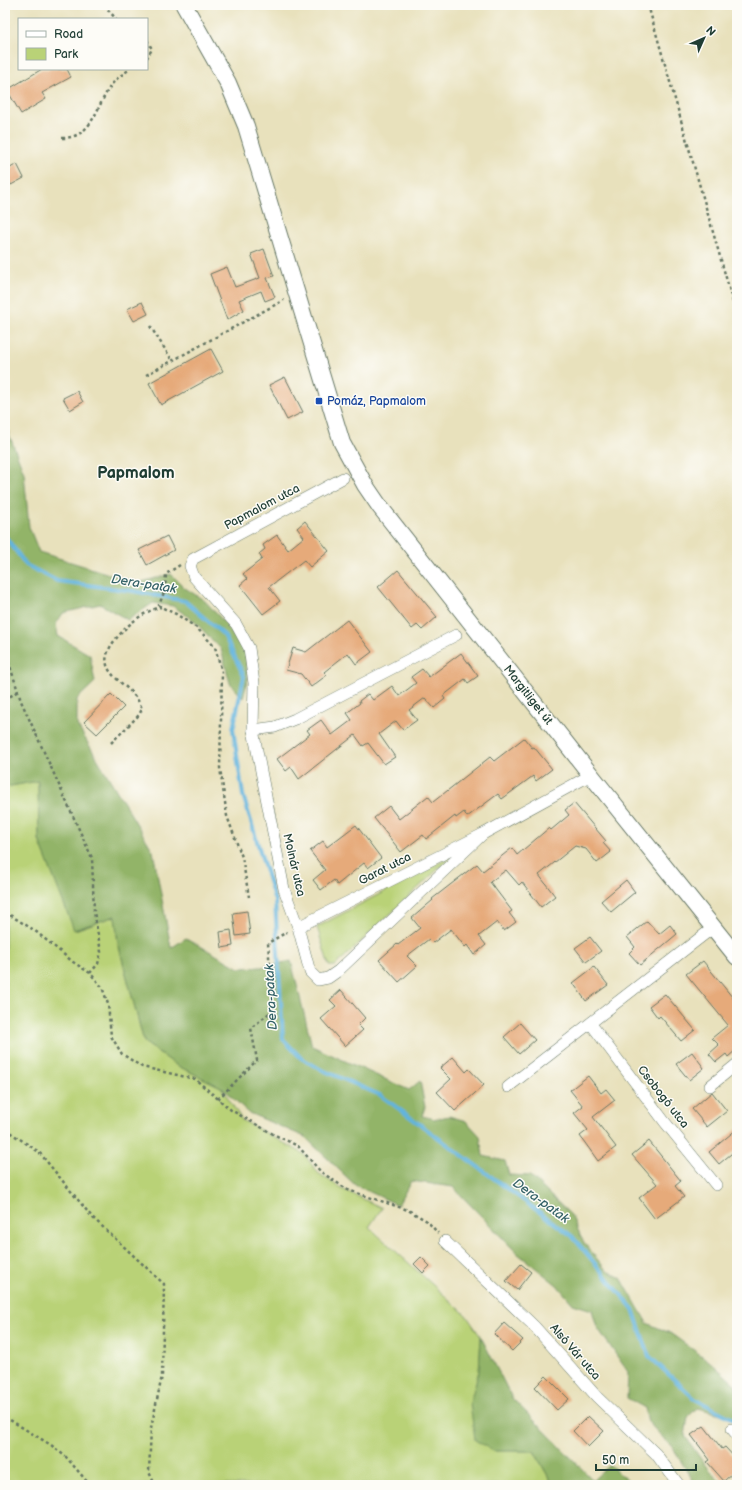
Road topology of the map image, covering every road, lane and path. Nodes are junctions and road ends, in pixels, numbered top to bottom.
1 (104, 5) edge
2 (184, 5) edge
3 (648, 5) edge
4 (115, 18) edge
5 (148, 42) edge
6 (148, 56) edge
7 (128, 70) edge
8 (62, 138) dead end
9 (297, 294) junction
10 (737, 316) edge
11 (150, 326) dead end
12 (172, 360) junction
13 (146, 375) dead end
14 (343, 478) dead end
15 (193, 559) junction
16 (160, 608) junction
17 (456, 635) dead end
18 (5, 650) edge
19 (18, 691) junction
20 (5, 700) edge
21 (253, 730) junction
22 (111, 743) dead end
23 (591, 776) junction
24 (483, 834) junction
25 (249, 897) dead end
26 (5, 912) edge
27 (714, 927) junction
28 (295, 928) junction
29 (737, 956) edge
30 (338, 971) joint
31 (90, 973) junction
32 (591, 1024) junction
33 (737, 1064) edge
34 (710, 1086) dead end
35 (508, 1087) dead end
36 (218, 1099) junction
37 (5, 1129) edge
38 (716, 1185) dead end
39 (445, 1241) joint
40 (5, 1417) edge
41 (90, 1485) edge
42 (155, 1485) edge
43 (680, 1485) edge

1 - 4 path
2 - 9 main road, Margitliget út
3 - 10 path
5 - 6 path
7 - 8 path
9 - 12 path
9 - 23 main road, Margitliget út
11 - 12 path
12 - 13 path
14 - 15 street, Papmalom utca
15 - 16 path
15 - 21 street, Molnár utca
16 - 22 path
16 - 25 path
17 - 21 street
18 - 19 path
19 - 20 path
19 - 31 path
21 - 28 street, Molnár utca
23 - 24 street, Garat utca
23 - 27 main road, Margitliget út
24 - 28 street, Garat utca
24 - 30 street, Garat utca
26 - 31 path
27 - 29 main road, Margitliget út
27 - 32 street
28 - 30 street, Molnár utca
28 - 36 path
31 - 36 path
32 - 35 street
32 - 38 street, Csobogó utca
33 - 34 street
36 - 39 path
37 - 42 path
39 - 43 street, Alsó Vár utca
40 - 41 path

